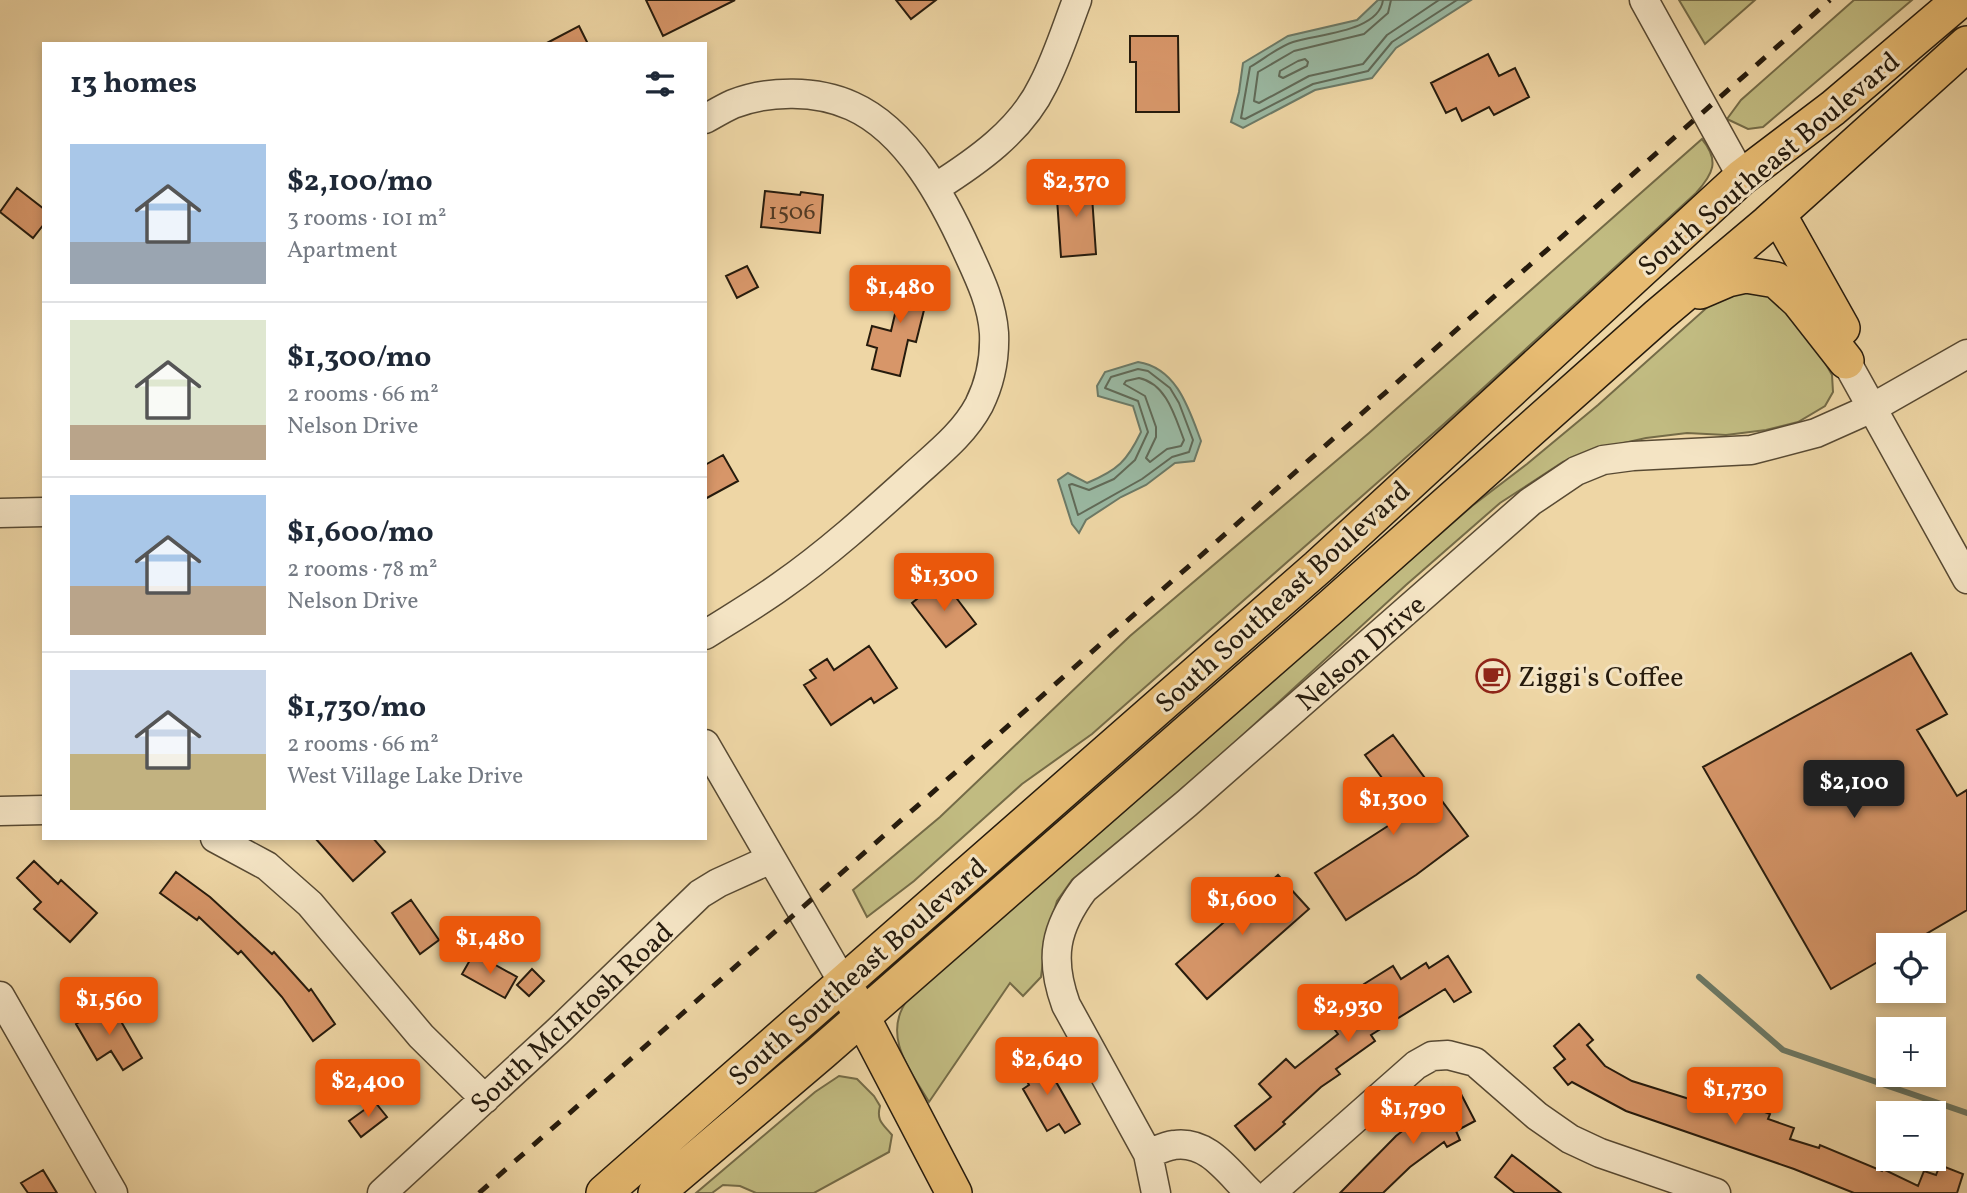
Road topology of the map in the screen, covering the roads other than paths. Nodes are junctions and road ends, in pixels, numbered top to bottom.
1 (1077, 0) edge
2 (1644, 0) edge
3 (1960, 0) edge
4 (1967, 44) edge
5 (707, 118) edge
6 (1742, 177) junction
7 (935, 188) junction
8 (1778, 214) junction
9 (1667, 309) junction
10 (1967, 354) edge
11 (1846, 360) junction
12 (1872, 408) junction
13 (42, 512) edge
14 (0, 513) edge
15 (1967, 579) edge
16 (707, 634) edge
17 (707, 747) edge
18 (42, 810) edge
19 (0, 811) edge
20 (219, 840) edge
21 (771, 859) junction
22 (844, 984) junction
23 (0, 996) edge
24 (862, 1017) junction
25 (485, 1099) junction
26 (1148, 1154) junction
27 (113, 1193) edge
28 (382, 1193) edge
29 (604, 1193) edge
30 (656, 1193) edge
31 (954, 1193) edge
32 (1156, 1193) edge
33 (1250, 1193) edge
34 (1271, 1193) edge
35 (1716, 1193) edge

1 - 7 street
2 - 6 street
3 - 6 main road, South Southeast Boulevard
4 - 8 main road, South Southeast Boulevard
5 - 7 street
6 - 9 main road
6 - 22 main road, South Southeast Boulevard
7 - 16 street
8 - 9 main road, South Southeast Boulevard
8 - 11 main road
9 - 11 main road
9 - 24 main road, South Southeast Boulevard
10 - 12 street, Nelson Drive
11 - 12 street
12 - 15 street
12 - 26 street, Nelson Drive
13 - 14 street
17 - 21 street
18 - 19 street
20 - 25 street
21 - 22 street
21 - 25 street, South McIntosh Road
22 - 24 main road
22 - 29 main road, South Southeast Boulevard
23 - 27 street
24 - 30 main road, South Southeast Boulevard
24 - 31 main road
25 - 28 street, South McIntosh Road
26 - 32 street, Nelson Drive
26 - 33 street
34 - 35 street

